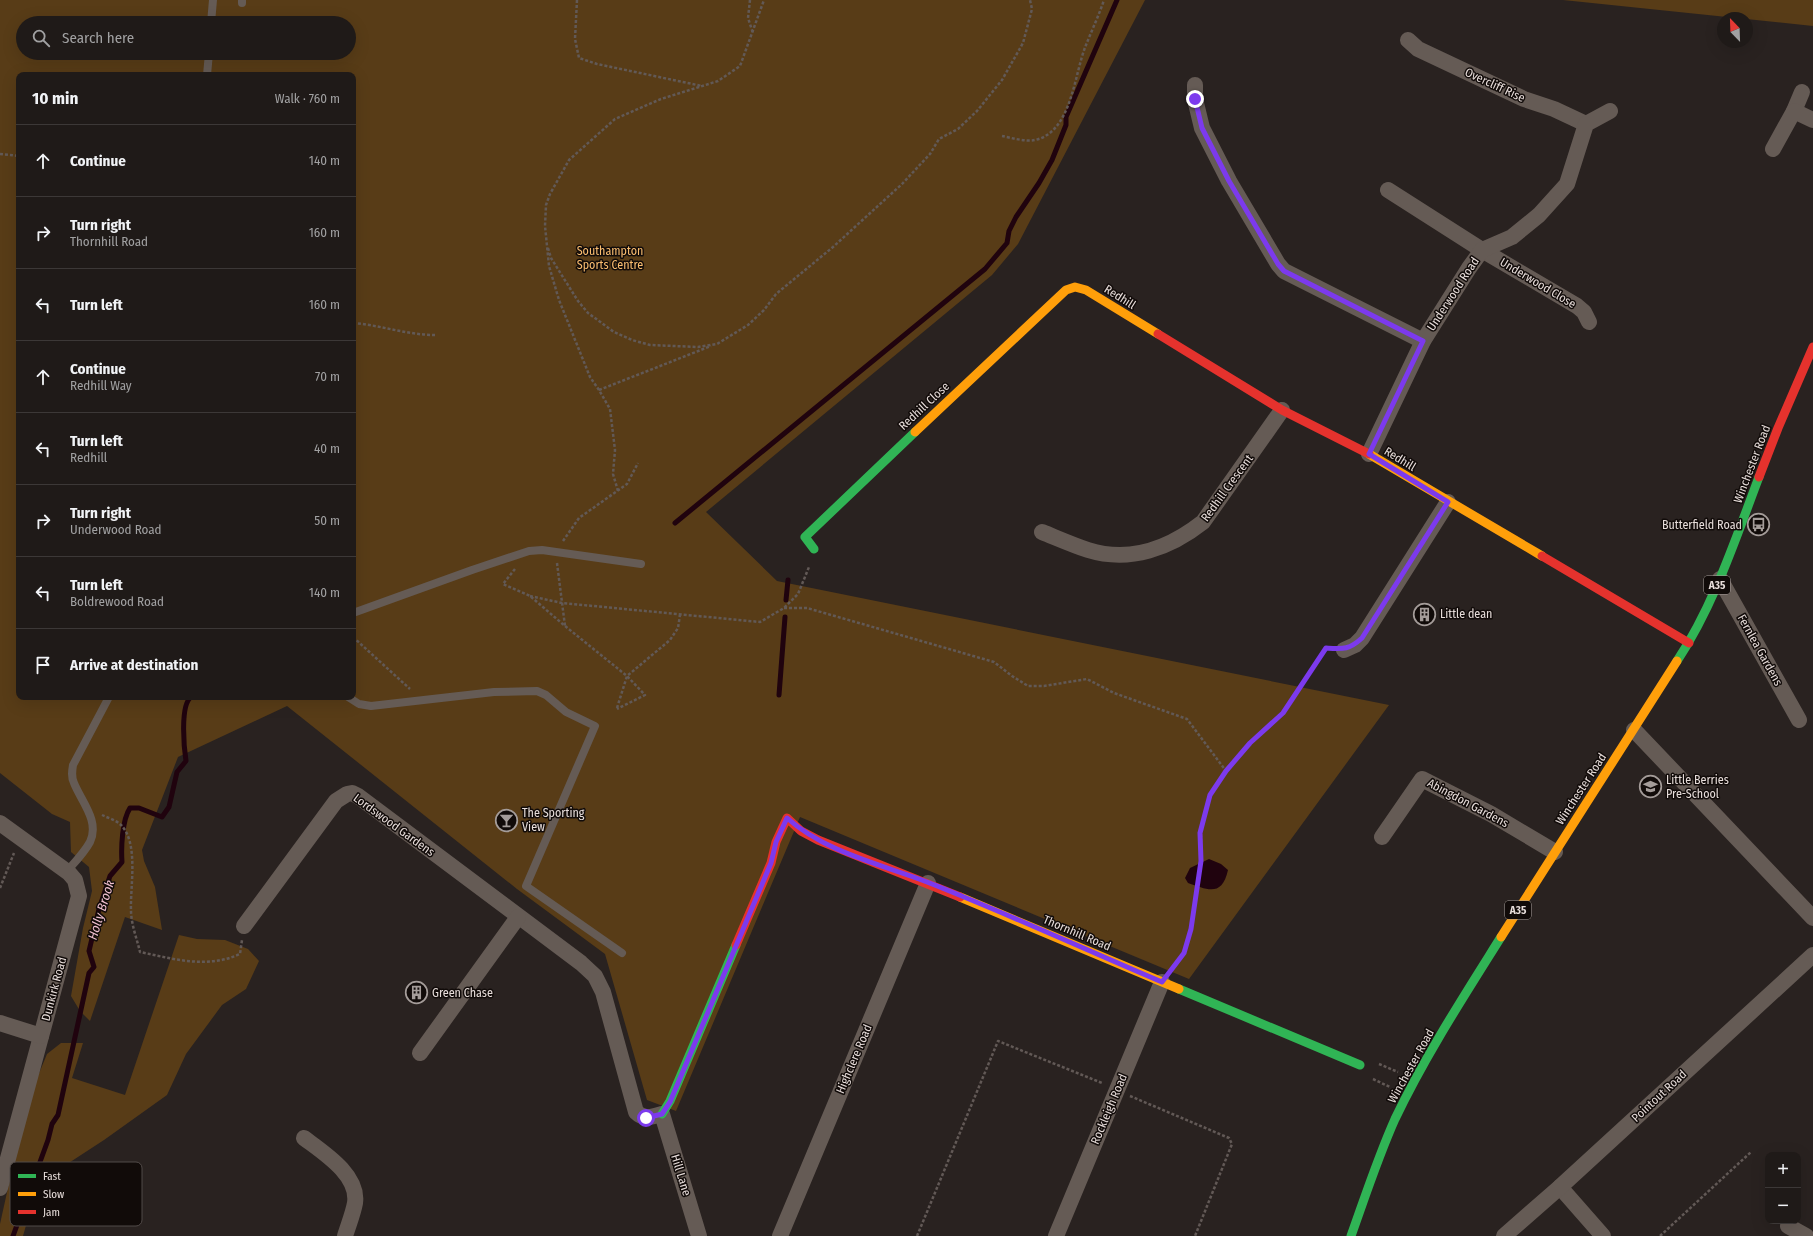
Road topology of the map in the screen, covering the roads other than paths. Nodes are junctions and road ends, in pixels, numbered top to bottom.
1 (213, 0) edge
2 (212, 16) edge
3 (1408, 40) dead end
4 (208, 60) edge
5 (207, 72) edge
6 (1195, 85) dead end
7 (1802, 92) dead end
8 (1610, 111) dead end
9 (1794, 111) junction
10 (1813, 120) edge
11 (1586, 124) junction
12 (1773, 149) dead end
13 (1388, 190) dead end
14 (1482, 250) junction
15 (1075, 287) joint
16 (1588, 322) dead end
17 (1423, 341) junction
18 (1813, 347) edge
19 (1282, 410) junction
20 (1369, 454) junction
21 (1448, 502) junction
22 (1042, 532) dead end
23 (814, 549) road end
24 (641, 564) dead end
25 (1720, 579) junction
26 (356, 612) edge
27 (1690, 643) junction
28 (1344, 650) road end
29 (107, 700) edge
30 (353, 700) edge
31 (1799, 720) dead end
32 (1634, 730) junction
33 (0, 823) edge
34 (1382, 837) dead end
35 (1555, 852) junction
36 (67, 871) junction
37 (928, 883) junction
38 (518, 917) junction
39 (1813, 918) edge
40 (244, 926) road end
41 (622, 953) dead end
42 (1811, 961) edge
43 (1162, 982) junction
44 (0, 1023) edge
45 (42, 1036) junction
46 (420, 1053) dead end
47 (1360, 1064) road end
48 (662, 1114) junction
49 (304, 1138) dead end
50 (1560, 1187) junction
51 (0, 1188) edge
52 (1784, 1228) edge
53 (345, 1236) edge
54 (699, 1236) edge
55 (780, 1236) edge
56 (1056, 1236) edge
57 (1351, 1236) edge
58 (1504, 1236) edge
59 (1603, 1236) edge
60 (1806, 1236) edge

1 - 2 lane
3 - 11 street, Overcliff Rise
4 - 5 lane
6 - 17 street
7 - 9 street
8 - 11 street
9 - 10 street
9 - 12 street
11 - 14 street, Underwood Road
13 - 14 street, Underwood Close
14 - 16 street, Underwood Close
14 - 17 street, Underwood Road
15 - 19 street, Redhill
15 - 23 street, Redhill Close
17 - 20 street, Underwood Road
18 - 25 street, Winchester Road / A35
19 - 20 street, Redhill
19 - 22 street, Redhill Crescent
20 - 21 street, Redhill
21 - 27 street, Redhill
21 - 28 street
24 - 26 lane
25 - 27 street, Winchester Road / A35
25 - 31 street, Fernlea Gardens
27 - 32 street, Winchester Road / A35
29 - 36 lane
30 - 41 lane
32 - 35 street, Winchester Road / A35
32 - 39 street
33 - 36 street, Dunkirk Road
34 - 35 street, Abingdon Gardens
35 - 57 street, Winchester Road / A35
36 - 45 street, Dunkirk Road
37 - 43 street, Thornhill Road
37 - 48 street, Thornhill Road
37 - 55 street, Highclere Road
38 - 40 street, Lordswood Gardens
38 - 46 street
38 - 48 street, Lordswood Gardens
42 - 50 street, Pointout Road
43 - 47 street, Thornhill Road
43 - 56 street, Rockleigh Road
44 - 45 street
45 - 51 street, Dunkirk Road
48 - 54 street, Hill Lane
49 - 53 street
50 - 58 street, Pointout Road
50 - 59 street
52 - 60 street

